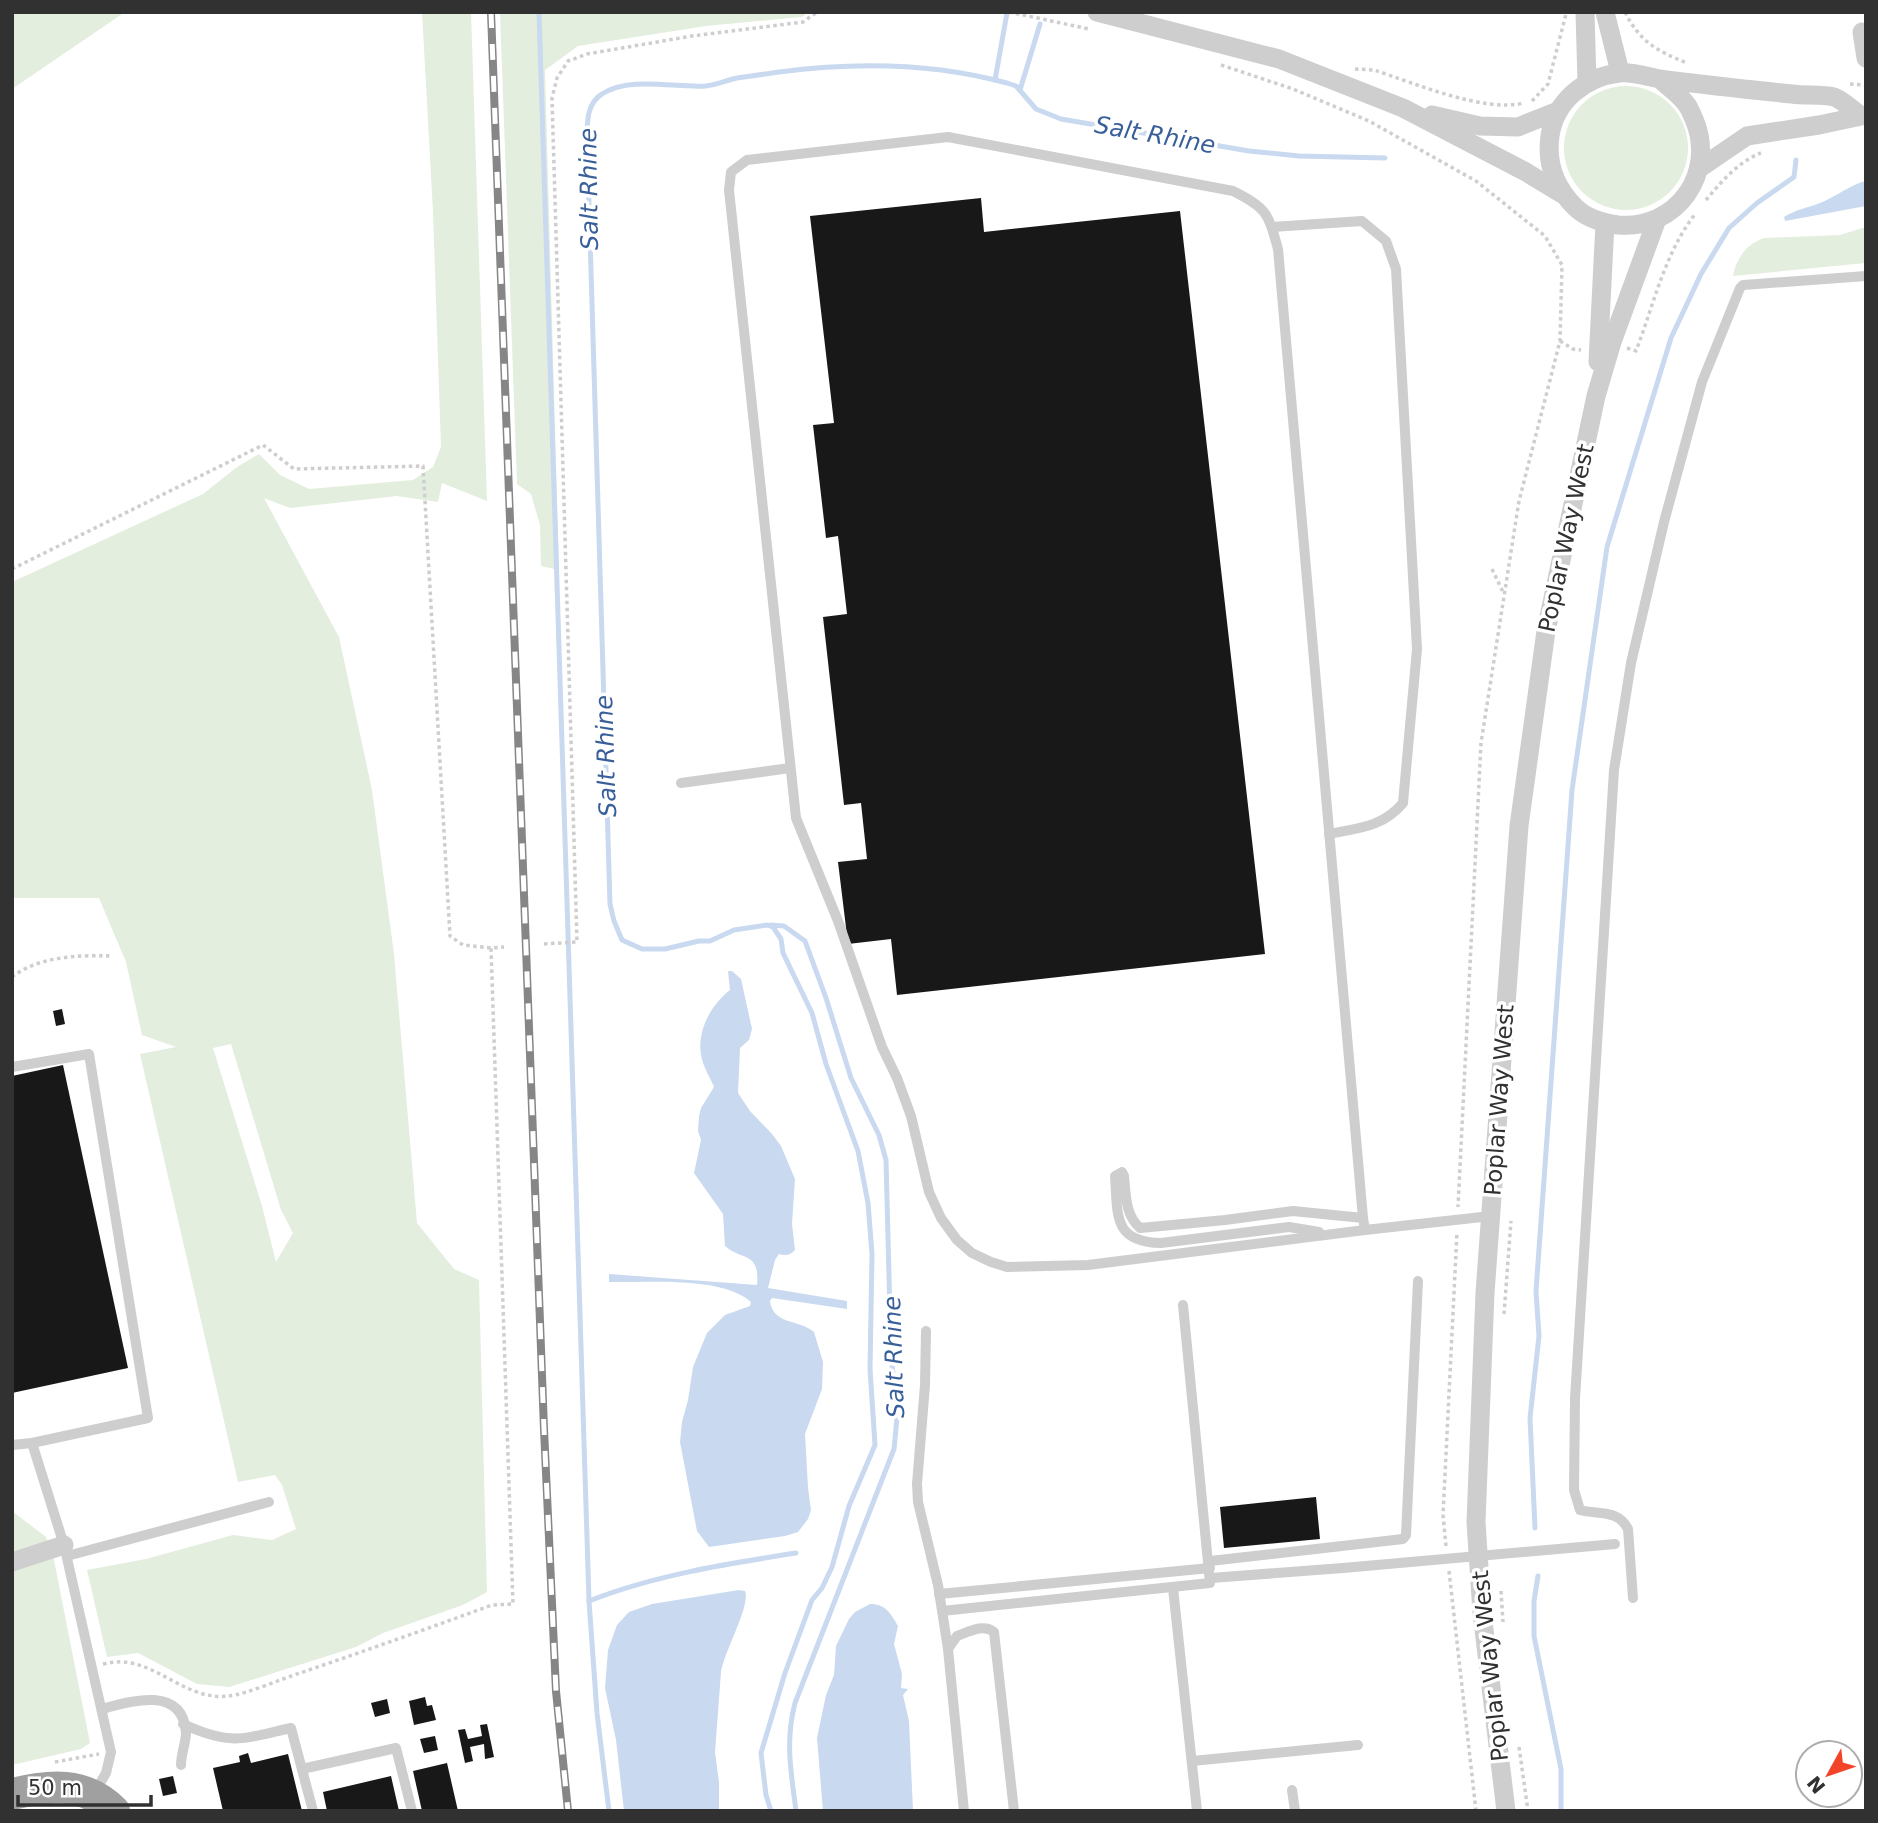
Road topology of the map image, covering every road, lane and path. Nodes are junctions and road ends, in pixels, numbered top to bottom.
1 (817, 12) edge
2 (1009, 12) edge
3 (1585, 12) edge
4 (1605, 12) edge
5 (1625, 12) edge
6 (1572, 13) edge
7 (1098, 22) edge
8 (1864, 41) edge
9 (1866, 58) edge
10 (1216, 63) dead end
11 (1691, 65) dead end
12 (1352, 68) dead end
13 (1620, 72) junction
14 (1660, 79) junction
15 (1587, 82) junction
16 (1403, 108) junction
17 (1558, 111) junction
18 (1863, 115) edge
19 (1765, 152) dead end
20 (1700, 168) junction
21 (1563, 194) junction
22 (1706, 201) dead end
23 (1698, 211) dead end
24 (1657, 219) junction
25 (1605, 223) junction
26 (1272, 227) junction
27 (1866, 276) edge
28 (1560, 341) junction
29 (1605, 348) junction
30 (12, 569) edge
31 (1492, 569) dead end
32 (1504, 594) junction
33 (790, 768) junction
34 (681, 783) dead end
35 (1329, 834) junction
36 (544, 944) dead end
37 (504, 947) dead end
38 (491, 948) junction
39 (111, 956) dead end
40 (12, 976) edge
41 (12, 1067) edge
42 (1491, 1216) junction
43 (1511, 1217) dead end
44 (1363, 1218) junction
45 (1457, 1220) junction
46 (1365, 1230) junction
47 (1327, 1234) junction
48 (1418, 1281) dead end
49 (1183, 1305) dead end
50 (1504, 1322) dead end
51 (926, 1331) dead end
52 (32, 1443) junction
53 (12, 1445) edge
54 (269, 1502) dead end
55 (1629, 1543) junction
56 (65, 1551) junction
57 (1447, 1555) dead end
58 (12, 1562) edge
59 (1210, 1569) junction
60 (1448, 1569) dead end
61 (1500, 1584) dead end
62 (1173, 1588) junction
63 (939, 1594) junction
64 (1633, 1598) dead end
65 (942, 1611) junction
66 (1504, 1634) dead end
67 (948, 1649) junction
68 (92, 1667) junction
69 (102, 1709) junction
70 (183, 1724) junction
71 (1518, 1742) dead end
72 (1358, 1745) dead end
73 (111, 1752) junction
74 (1192, 1761) junction
75 (48, 1764) dead end
76 (181, 1765) dead end
77 (302, 1769) junction
78 (1292, 1790) dead end
79 (12, 1794) edge
80 (104, 1803) edge
81 (313, 1811) edge
82 (412, 1811) edge
83 (964, 1811) edge
84 (1014, 1811) edge
85 (1198, 1811) edge
86 (1295, 1811) edge
87 (1476, 1811) edge
88 (1506, 1811) edge
89 (1528, 1811) edge

1 - 36 path
2 - 7 path
3 - 15 street
4 - 13 street
5 - 11 path
6 - 12 path
7 - 16 street
8 - 9 street
10 - 28 path
13 - 14 street
13 - 15 street
14 - 18 street
14 - 20 street
15 - 17 street
16 - 17 street
16 - 21 street
17 - 21 street
18 - 20 street
19 - 22 path
20 - 24 street
21 - 25 street
23 - 29 path
24 - 25 street
24 - 29 street, Poplar Way West
25 - 29 street, Poplar Way West
26 - 33 lane
26 - 35 lane
26 - 35 lane
27 - 55 lane
28 - 29 path
28 - 32 path
29 - 42 street, Poplar Way West
30 - 38 path
31 - 32 path
32 - 45 path
33 - 34 lane
33 - 47 lane
35 - 44 lane
37 - 38 path
38 - 68 path
39 - 40 path
41 - 52 lane
42 - 45 lane
42 - 88 street, Poplar Way West
43 - 50 path
44 - 46 lane
44 - 47 lane
45 - 46 lane
45 - 57 path
46 - 47 lane
48 - 59 lane
49 - 59 lane
51 - 63 lane
52 - 53 lane
52 - 56 lane
54 - 56 lane
55 - 59 lane, bridge
55 - 64 lane
56 - 58 street
56 - 68 lane
59 - 62 lane
59 - 63 lane
60 - 87 path
61 - 66 path
62 - 65 lane
62 - 74 lane
63 - 65 lane
65 - 67 lane
67 - 83 lane
67 - 84 lane
68 - 69 lane
69 - 70 lane
69 - 73 lane
70 - 76 lane
70 - 77 lane
71 - 89 path
72 - 74 lane
73 - 75 path
73 - 80 lane
74 - 85 lane
77 - 81 lane
77 - 82 lane
78 - 86 lane
79 - 80 highway

